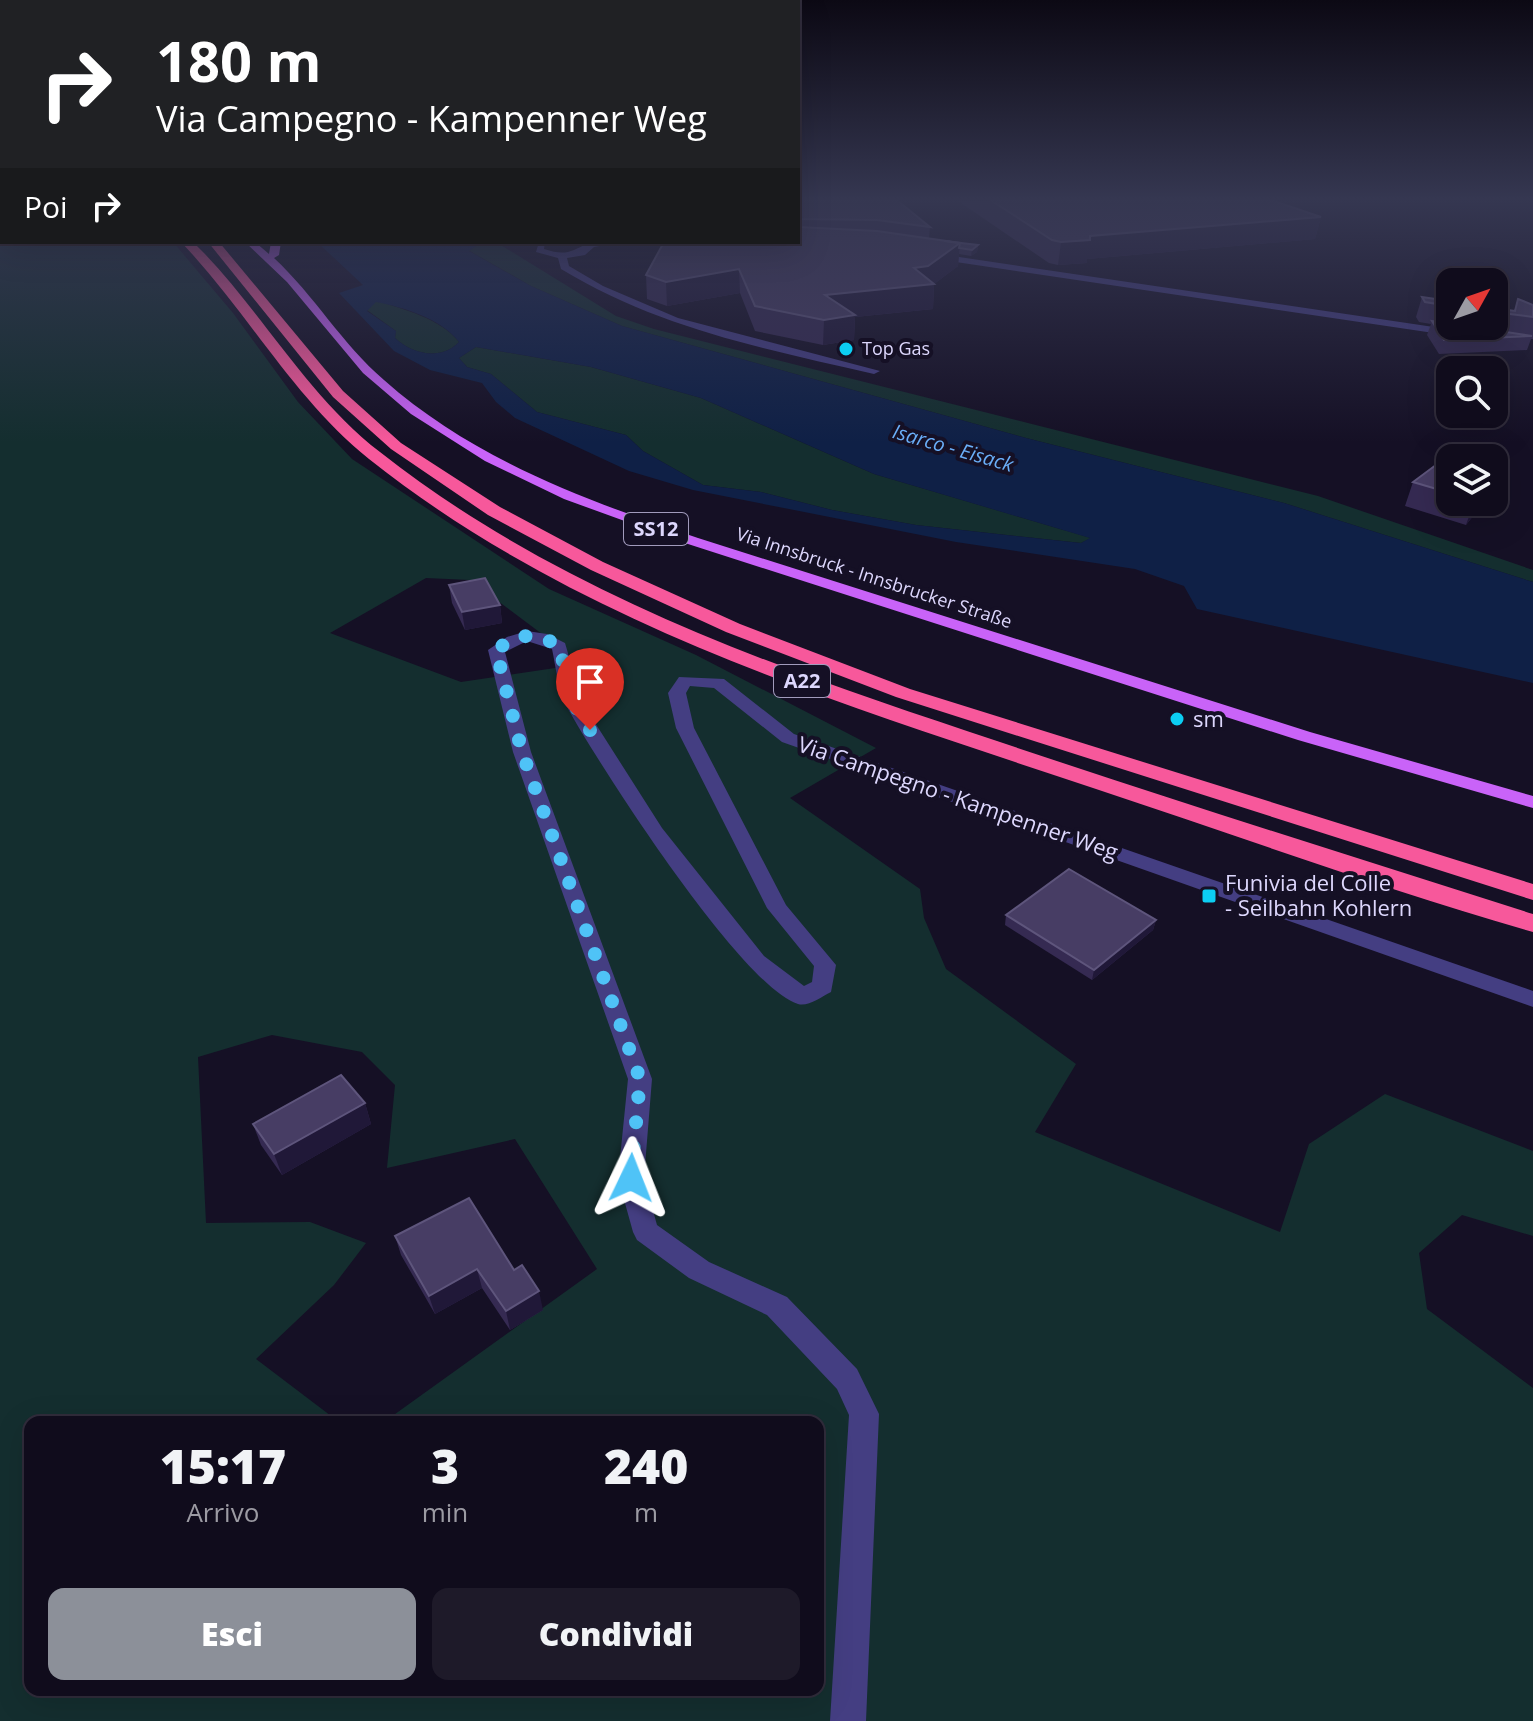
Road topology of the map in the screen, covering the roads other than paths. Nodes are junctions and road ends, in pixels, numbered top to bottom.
1 (222, 281) edge
2 (245, 281) edge
3 (289, 281) edge
4 (587, 281) edge
5 (1103, 281) edge
6 (1436, 330) edge
7 (874, 371) dead end
8 (1533, 802) edge
9 (1533, 892) edge
10 (1533, 923) edge
11 (1533, 999) edge
12 (848, 1721) edge

1 - 10 highway, A22
2 - 9 highway, A22
3 - 8 main road, Via Innsbruck - Innsbrucker Straße / SS12
4 - 7 street
5 - 6 street
11 - 12 street, Via Campegno - Kampenner Weg

